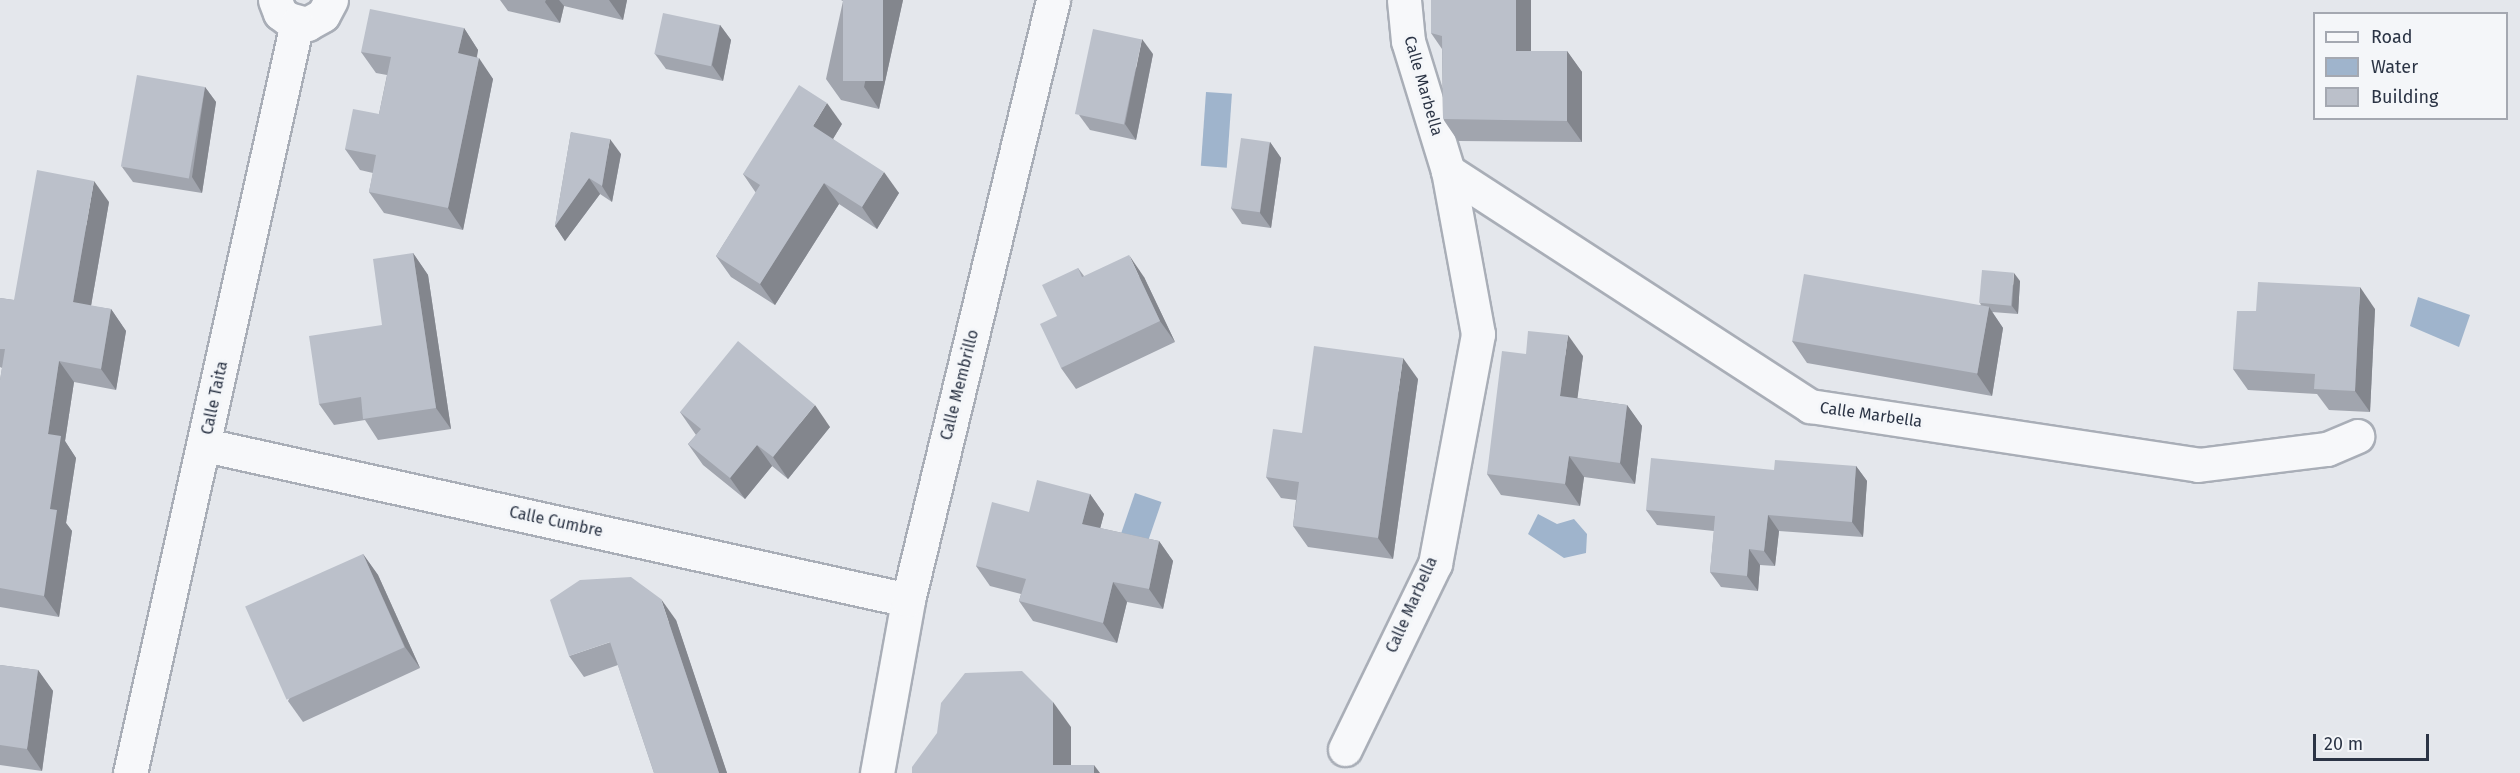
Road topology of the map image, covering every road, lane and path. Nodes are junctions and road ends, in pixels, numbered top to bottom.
1 (275, 0) edge
2 (331, 0) edge
3 (1053, 0) edge
4 (1404, 0) edge
5 (297, 23) junction
6 (1448, 171) junction
7 (2357, 436) dead end
8 (205, 445) junction
9 (908, 600) junction
10 (1345, 749) dead end
11 (130, 773) edge
12 (877, 773) edge

1 - 5 street
2 - 5 street
3 - 9 street, Calle Membrillo
4 - 6 street, Calle Marbella
5 - 8 street, Calle Taita
6 - 7 street, Calle Marbella
6 - 10 street, Calle Marbella
8 - 9 street, Calle Cumbre
8 - 11 street, Calle Taita
9 - 12 street, Calle Membrillo

